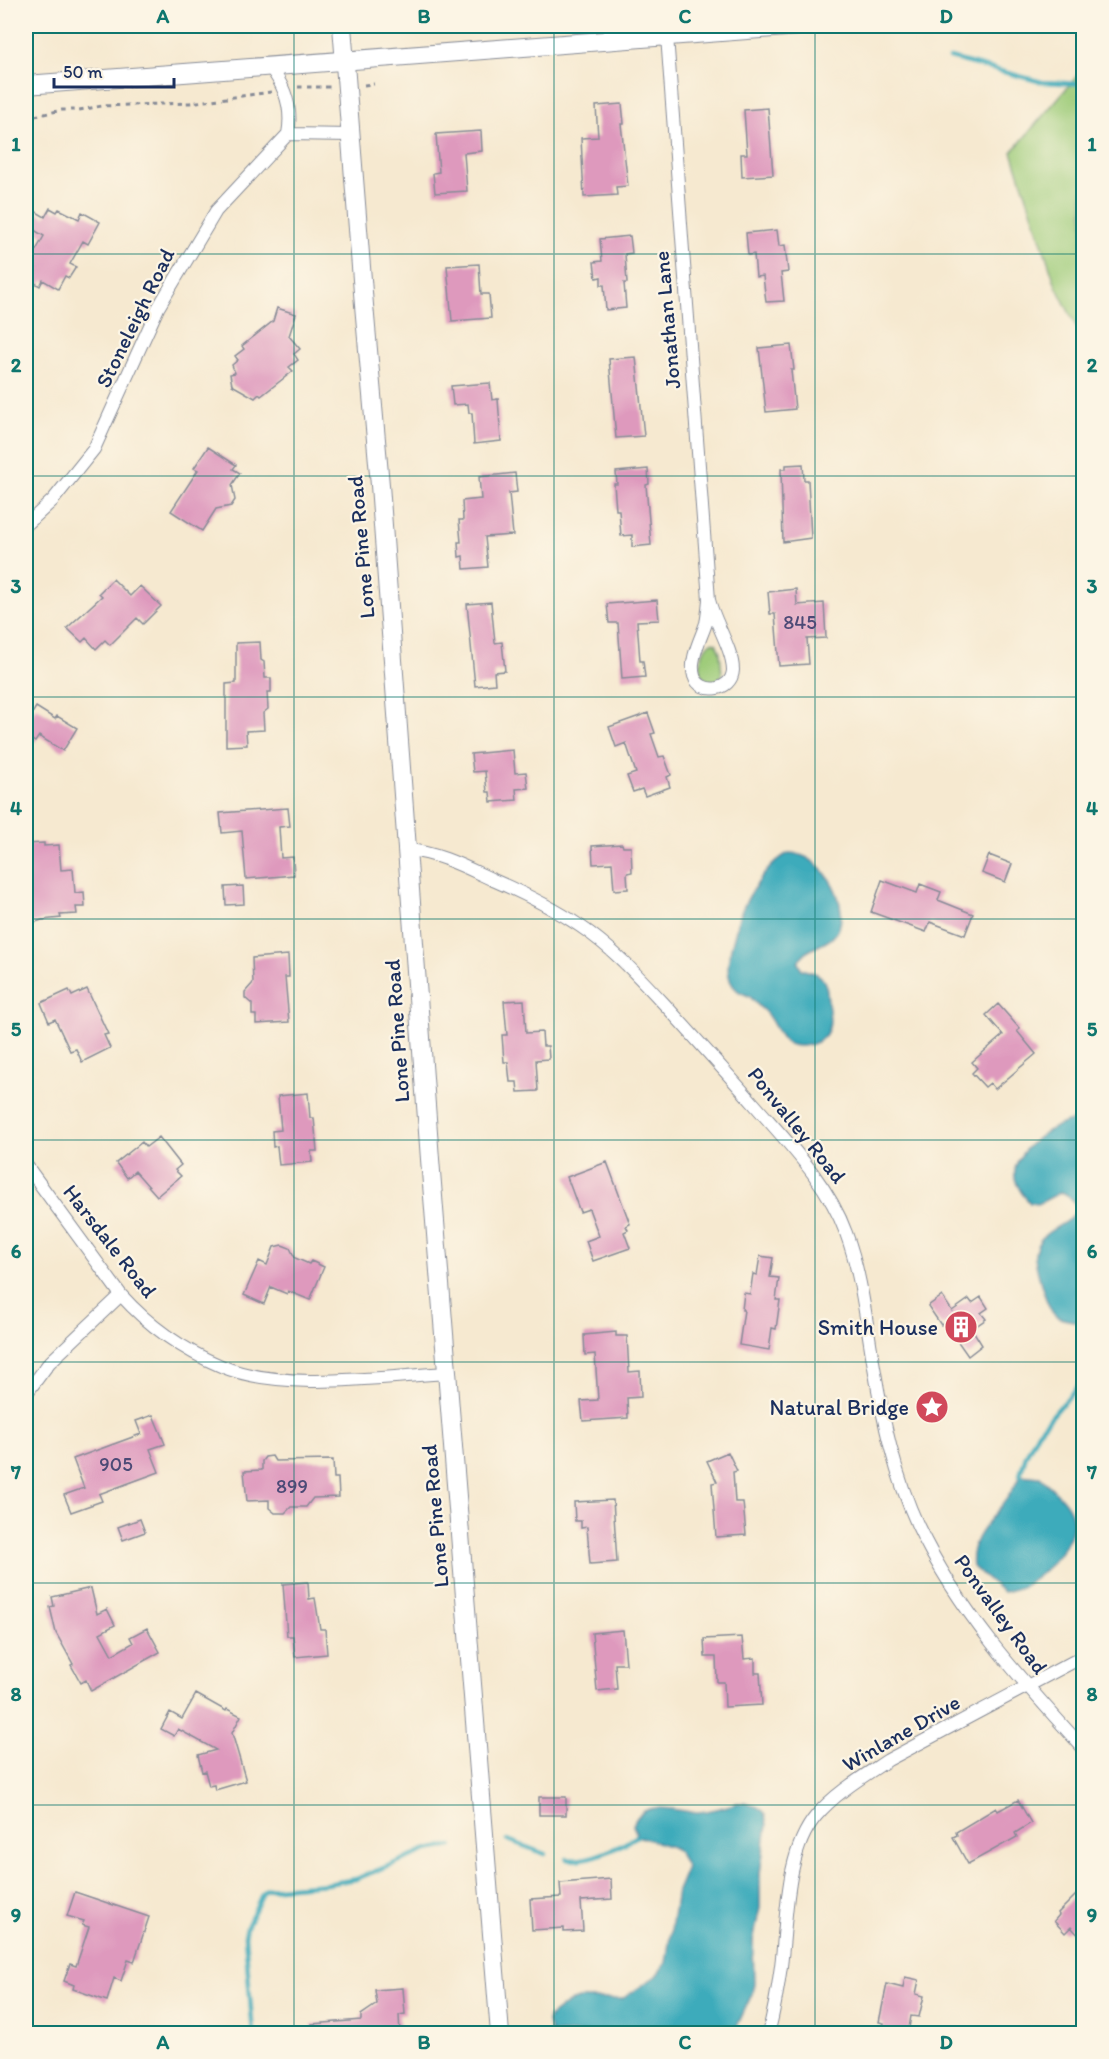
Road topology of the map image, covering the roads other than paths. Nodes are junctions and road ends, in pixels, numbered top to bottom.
1 (342, 26) edge
2 (800, 26) edge
3 (610, 33) edge
4 (666, 36) junction
5 (345, 60) junction
6 (269, 66) junction
7 (26, 85) edge
8 (288, 134) junction
9 (351, 135) junction
10 (26, 525) edge
11 (709, 600) junction
12 (408, 850) junction
13 (26, 1165) edge
14 (121, 1295) junction
15 (447, 1373) junction
16 (26, 1394) edge
17 (1083, 1656) edge
18 (1027, 1687) junction
19 (1083, 1749) edge
20 (500, 2034) edge
21 (768, 2034) edge

1 - 5 street, Lone Pine Road
2 - 4 street
3 - 4 street
3 - 5 street
4 - 11 street, Jonathan Lane
5 - 6 street
5 - 9 street, Lone Pine Road
6 - 7 street
6 - 8 street
8 - 9 street
8 - 10 street, Stoneleigh Road
9 - 12 street, Lone Pine Road
11 - 11 street, Jonathan Lane
12 - 15 street, Lone Pine Road
12 - 18 street, Ponvalley Road
13 - 14 street, Harsdale Road
14 - 15 street, Harsdale Road
14 - 16 street
15 - 20 street, Lone Pine Road
17 - 18 street, Winlane Drive
18 - 19 street, Ponvalley Road
18 - 21 street, Winlane Drive

